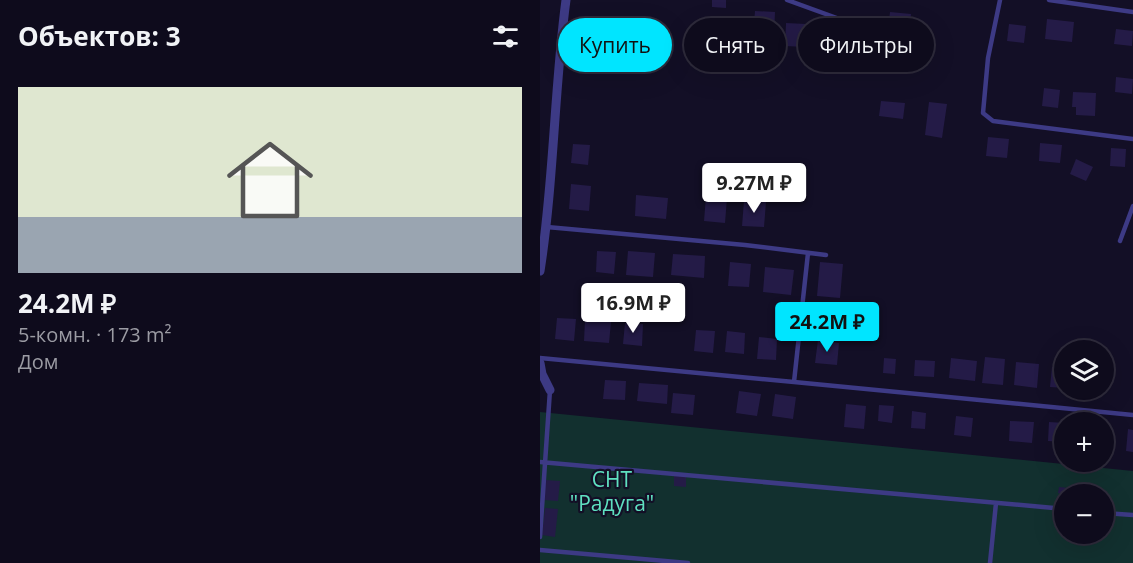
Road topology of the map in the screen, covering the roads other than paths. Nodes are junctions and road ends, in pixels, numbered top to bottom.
1 (566, 0) edge
2 (787, 0) edge
3 (1000, 0) edge
4 (1049, 0) edge
5 (1133, 12) edge
6 (837, 18) edge
7 (1133, 139) edge
8 (1133, 207) edge
9 (547, 227) junction
10 (1120, 241) dead end
11 (808, 253) junction
12 (826, 255) dead end
13 (540, 271) edge
14 (540, 358) edge
15 (540, 363) edge
16 (794, 382) junction
17 (550, 390) joint
18 (1133, 416) edge
19 (543, 462) edge
20 (996, 502) junction
21 (1054, 508) edge
22 (1114, 514) edge
23 (1133, 515) edge
24 (540, 537) edge
25 (540, 550) edge
26 (688, 563) edge
27 (990, 563) edge

1 - 9 street
2 - 6 lane
3 - 7 lane
4 - 5 lane
8 - 10 lane
9 - 11 lane
9 - 13 street
11 - 12 lane
11 - 16 lane
14 - 16 lane
15 - 17 street
16 - 18 lane
17 - 19 lane
19 - 20 lane
19 - 24 lane
20 - 21 lane
20 - 27 lane
22 - 23 lane
25 - 26 lane

